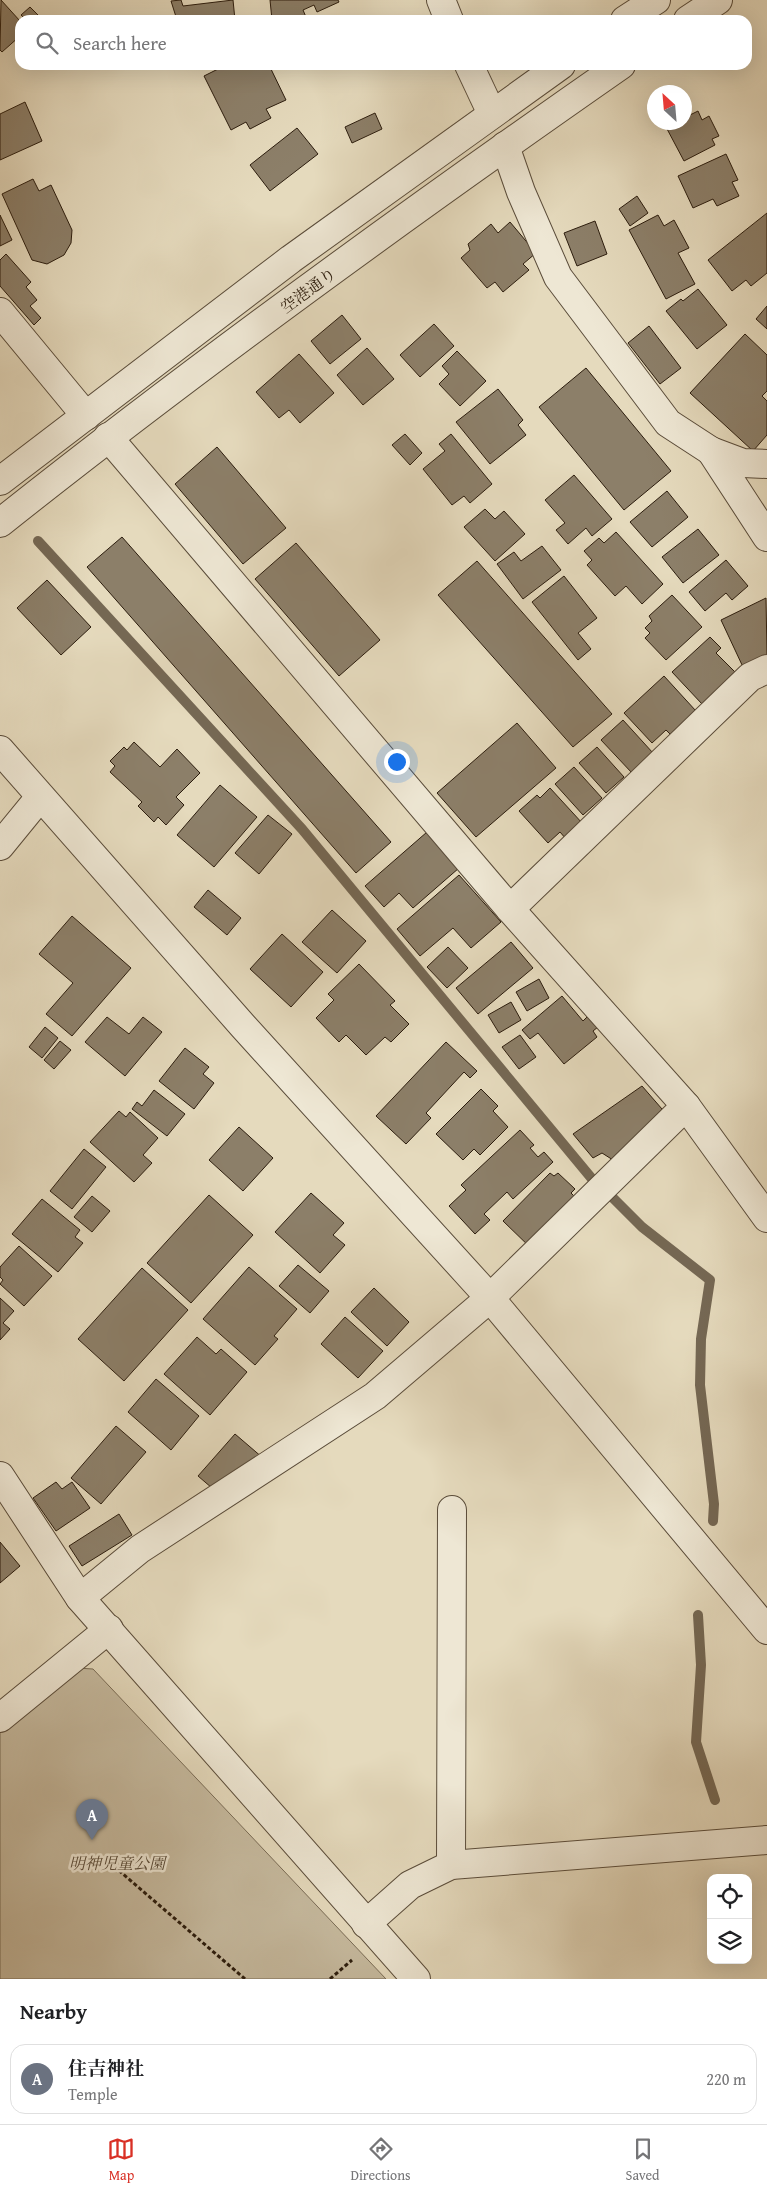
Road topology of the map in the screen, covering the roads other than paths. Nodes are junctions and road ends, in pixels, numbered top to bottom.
1 (441, 0) edge
2 (656, 0) edge
3 (718, 0) edge
4 (447, 15) edge
5 (633, 15) edge
6 (696, 15) edge
7 (471, 70) edge
8 (554, 70) edge
9 (614, 70) edge
10 (492, 114) junction
11 (505, 146) junction
12 (0, 312) edge
13 (86, 416) junction
14 (108, 437) junction
15 (711, 451) junction
16 (767, 464) edge
17 (0, 481) edge
18 (0, 523) edge
19 (767, 537) edge
20 (767, 669) edge
21 (0, 750) edge
22 (40, 797) junction
23 (0, 846) edge
24 (510, 909) junction
25 (686, 1106) junction
26 (767, 1218) edge
27 (490, 1298) junction
28 (0, 1476) edge
29 (452, 1510) dead end
30 (80, 1598) junction
31 (109, 1630) junction
32 (767, 1630) edge
33 (0, 1718) edge
34 (767, 1840) edge
35 (451, 1865) junction
36 (366, 1924) junction
37 (416, 1979) edge

1 - 4 street
2 - 5 street
3 - 6 street
7 - 10 street
8 - 10 street
9 - 11 street, 空港通り
10 - 13 street
11 - 14 street, 空港通り
11 - 15 street
12 - 13 street
13 - 17 street
14 - 18 street, 空港通り
14 - 24 street
15 - 16 street
15 - 19 street
20 - 24 street
21 - 22 street
22 - 23 street
22 - 27 street
24 - 25 street
25 - 26 street
25 - 27 street
27 - 30 street
27 - 32 street
28 - 30 street
29 - 35 street
30 - 31 street
31 - 33 street
31 - 36 street
34 - 35 street
35 - 36 street
36 - 37 street

